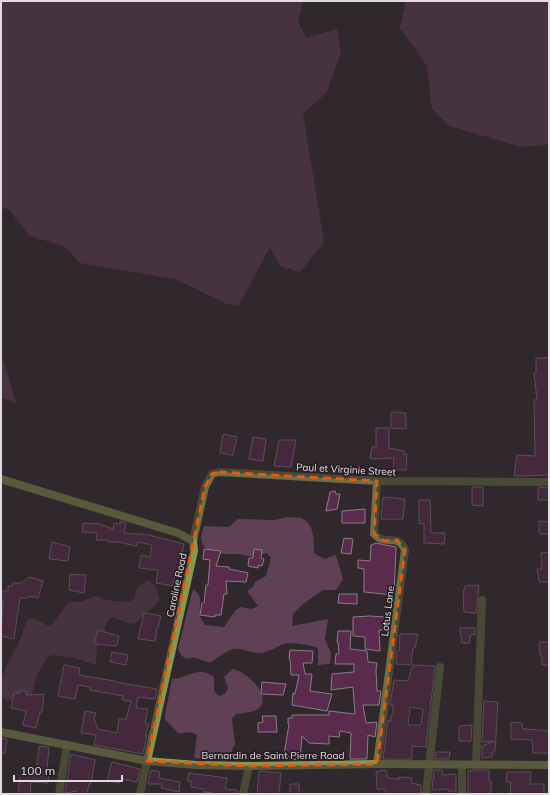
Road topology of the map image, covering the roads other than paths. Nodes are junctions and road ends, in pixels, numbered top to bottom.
1 (1, 479) edge
2 (377, 481) junction
3 (549, 482) edge
4 (193, 541) junction
5 (482, 600) dead end
6 (440, 667) dead end
7 (1, 732) edge
8 (67, 745) junction
9 (147, 761) junction
10 (377, 764) junction
11 (430, 764) junction
12 (462, 764) junction
13 (476, 765) junction
14 (549, 765) edge
15 (249, 766) junction
16 (59, 794) edge
17 (140, 794) edge
18 (243, 794) edge
19 (426, 794) edge
20 (462, 794) edge

1 - 4 main road, Caroline Road
2 - 3 street, Paul et Virginie Street
2 - 4 street, Paul et Virginie Street
2 - 10 street, Lotus Lane
4 - 9 main road, Caroline Road
5 - 13 street
6 - 11 street
7 - 8 main road, Bernardin de Saint Pierre Road
8 - 9 main road, Bernardin de Saint Pierre Road
8 - 16 street
9 - 15 main road, Bernardin de Saint Pierre Road
9 - 17 street
10 - 11 main road, Bernardin de Saint Pierre Road
10 - 15 main road, Bernardin de Saint Pierre Road
11 - 12 main road, Bernardin de Saint Pierre Road
11 - 19 street
12 - 13 main road, Bernardin de Saint Pierre Road
12 - 20 street
13 - 14 main road, Bernardin de Saint Pierre Road
15 - 18 street

